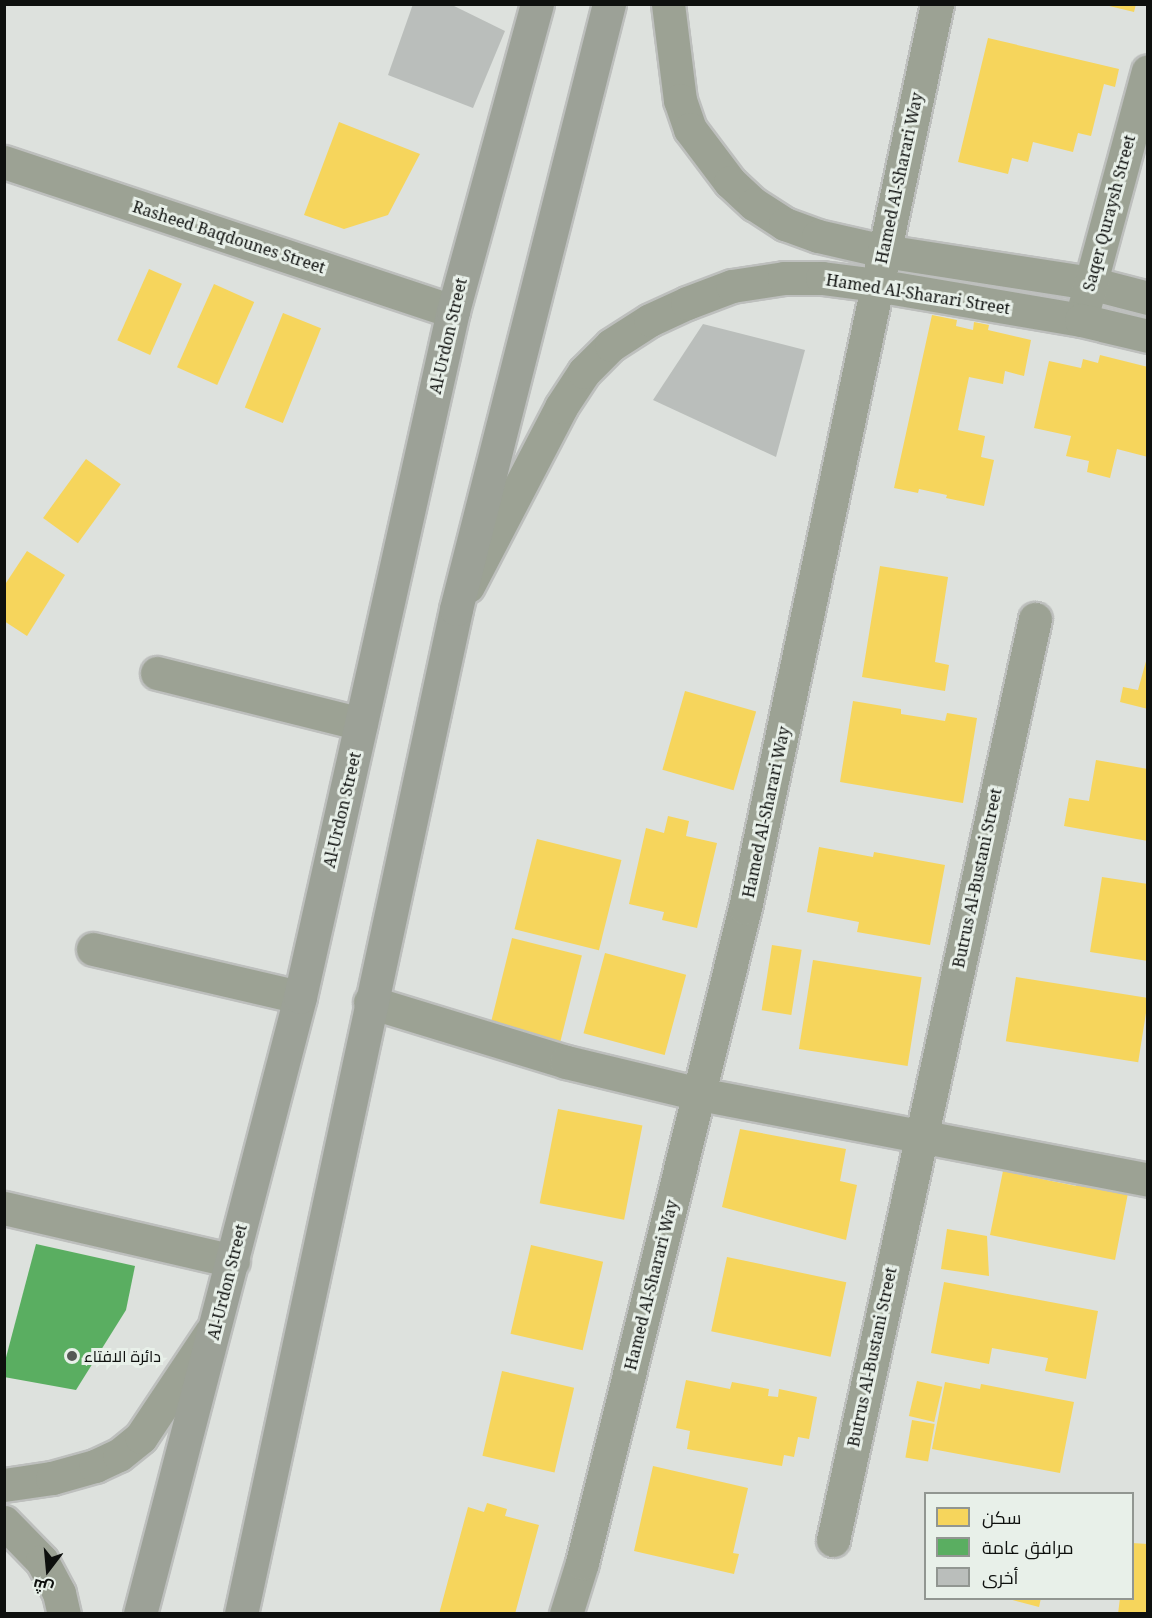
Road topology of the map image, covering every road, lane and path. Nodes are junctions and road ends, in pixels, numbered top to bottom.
1 (537, 4) edge
2 (609, 4) edge
3 (668, 4) edge
4 (938, 4) edge
5 (1148, 71) edge
6 (9, 173) edge
7 (884, 251) junction
8 (1090, 283) junction
9 (876, 285) junction
10 (1148, 298) edge
11 (453, 311) junction
12 (1080, 320) junction
13 (1148, 336) edge
14 (456, 609) junction
15 (1035, 619) dead end
16 (157, 673) dead end
17 (361, 724) junction
18 (93, 949) dead end
19 (300, 997) junction
20 (370, 1002) junction
21 (699, 1094) junction
22 (920, 1138) junction
23 (1148, 1180) edge
24 (4, 1208) edge
25 (233, 1261) junction
26 (217, 1323) junction
27 (4, 1485) edge
28 (4, 1522) edge
29 (833, 1540) dead end
30 (64, 1614) edge
31 (140, 1614) edge
32 (241, 1614) edge
33 (567, 1614) edge

1 - 11 highway, Al-Urdon Street
2 - 14 highway
3 - 7 street
4 - 7 street, Hamed Al-Sharari Way
5 - 8 street, Saqer Quraysh Street
6 - 11 street, Rasheed Baqdounes Street
7 - 8 street
7 - 9 street, Hamed Al-Sharari Way
8 - 10 street
8 - 12 street, Saqer Quraysh Street
9 - 12 street, Hamed Al-Sharari Street
9 - 14 street, Hamed Al-Sharari Street
9 - 21 street, Hamed Al-Sharari Way
11 - 17 highway, Al-Urdon Street
12 - 13 street, Hamed Al-Sharari Street
14 - 20 highway
15 - 22 street, Butrus Al-Bustani Street
16 - 17 street
17 - 19 highway, Al-Urdon Street
18 - 19 street
19 - 25 highway, Al-Urdon Street
20 - 21 street
20 - 32 highway
21 - 22 street
21 - 33 street, Hamed Al-Sharari Way
22 - 23 street
22 - 29 street, Butrus Al-Bustani Street
24 - 25 street
25 - 26 highway, Al-Urdon Street
26 - 27 street
26 - 31 highway, Al-Urdon Street
28 - 30 street

